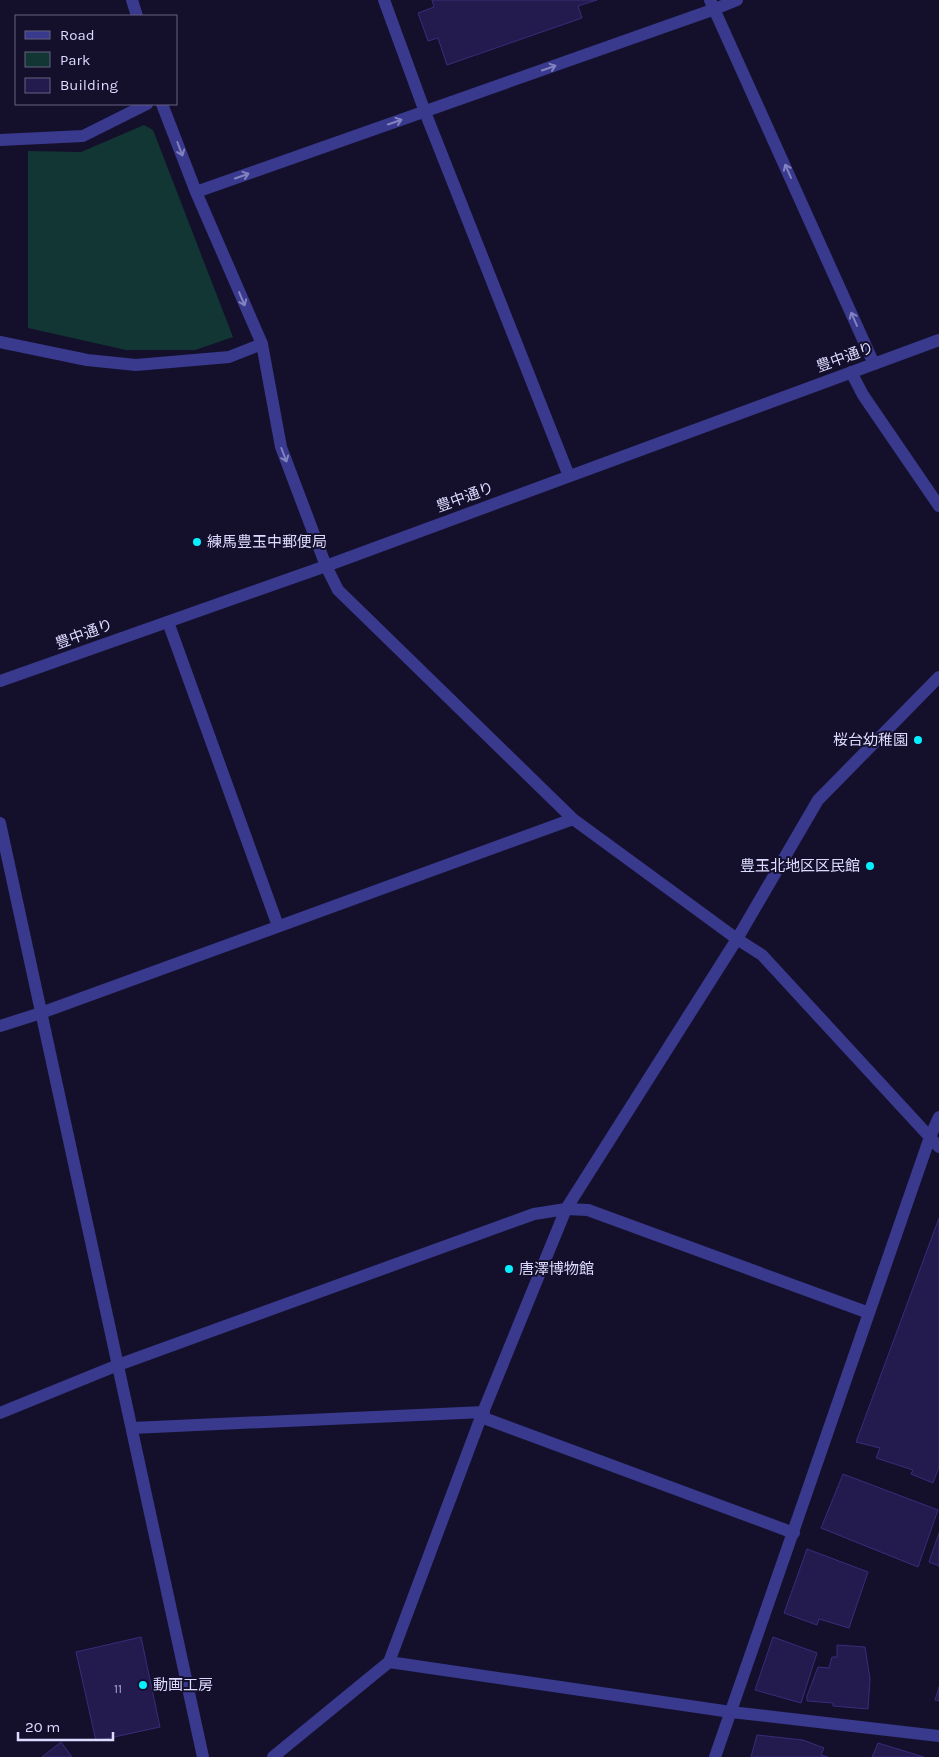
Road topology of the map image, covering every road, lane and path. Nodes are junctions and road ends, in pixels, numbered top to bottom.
1 (132, 0) edge
2 (384, 0) edge
3 (738, 0) edge
4 (712, 5) edge
5 (137, 15) edge
6 (145, 105) edge
7 (162, 105) edge
8 (425, 112) junction
9 (0, 140) edge
10 (196, 192) junction
11 (939, 340) edge
12 (0, 342) edge
13 (262, 344) junction
14 (874, 364) junction
15 (851, 372) junction
16 (569, 476) junction
17 (939, 506) edge
18 (326, 566) junction
19 (168, 622) junction
20 (939, 677) edge
21 (0, 681) edge
22 (573, 819) junction
23 (0, 823) edge
24 (278, 926) junction
25 (737, 939) junction
26 (41, 1013) junction
27 (0, 1026) edge
28 (939, 1116) edge
29 (930, 1137) junction
30 (939, 1147) edge
31 (566, 1209) junction
32 (870, 1313) junction
33 (118, 1365) junction
34 (0, 1413) edge
35 (483, 1414) junction
36 (132, 1428) junction
37 (794, 1533) junction
38 (389, 1662) junction
39 (731, 1712) junction
40 (939, 1736) edge
41 (203, 1757) edge
42 (273, 1757) edge
43 (715, 1757) edge

1 - 5 street
2 - 8 street
3 - 4 street
8 -> 4 street
14 -> 4 street
6 - 9 street
7 -> 10 street
10 -> 8 street
8 - 16 street
10 -> 13 street
11 - 14 street, 豊中通り
12 - 13 street
13 -> 18 street
14 - 15 street, 豊中通り
15 - 16 street, 豊中通り
15 - 17 street
16 - 18 street, 豊中通り
18 - 19 street, 豊中通り
18 - 22 street
19 - 21 street, 豊中通り
19 - 24 street
20 - 25 street
22 - 24 street
22 - 25 street
23 - 26 street
24 - 26 street
25 - 29 street
25 - 31 street
26 - 27 street
26 - 33 street
28 - 29 street
29 - 30 street
29 - 32 street
31 - 32 street
31 - 33 street
31 - 35 street
32 - 37 street
33 - 34 street
33 - 36 street
35 - 36 street
35 - 37 street
35 - 38 street
36 - 41 street
37 - 39 street
38 - 39 street
38 - 42 street
39 - 40 street
39 - 43 street

